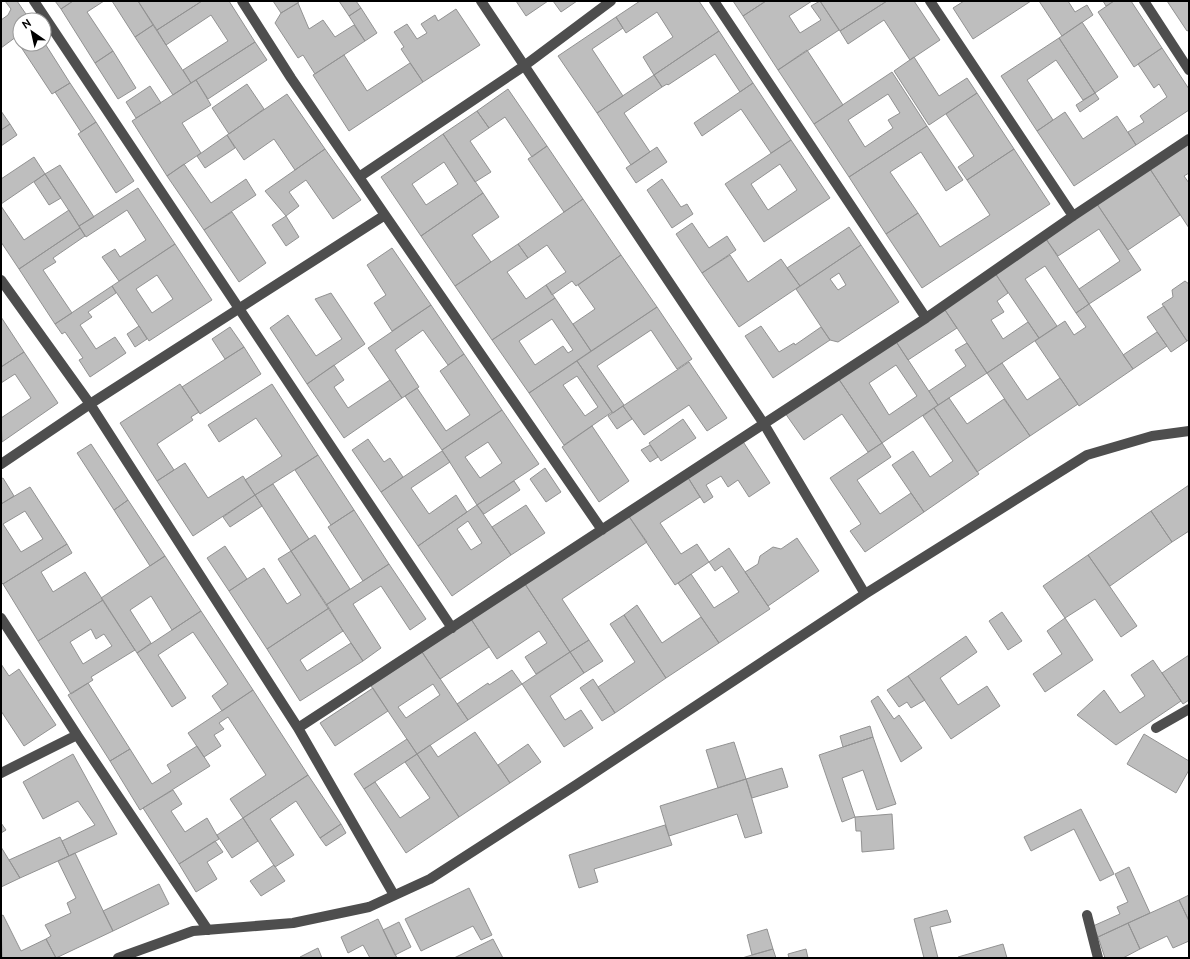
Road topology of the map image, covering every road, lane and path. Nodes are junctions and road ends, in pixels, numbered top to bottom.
1 (34, 1) edge
2 (242, 1) edge
3 (481, 1) edge
4 (611, 1) edge
5 (714, 1) edge
6 (930, 1) edge
7 (1144, 1) edge
8 (524, 66) junction
9 (1189, 70) edge
10 (1189, 139) edge
11 (359, 177) junction
12 (385, 214) junction
13 (1073, 216) junction
14 (1, 280) edge
15 (239, 308) junction
16 (926, 318) junction
17 (90, 404) junction
18 (764, 424) junction
19 (1189, 431) edge
20 (1, 464) edge
21 (602, 530) junction
22 (865, 594) junction
23 (1, 618) edge
24 (452, 628) junction
25 (1189, 709) edge
26 (298, 728) junction
27 (1156, 728) dead end
28 (77, 735) junction
29 (1, 773) edge
30 (394, 895) junction
31 (1087, 915) dead end
32 (208, 930) junction
33 (118, 958) edge
34 (1098, 958) edge

1 - 15 street
2 - 11 street
3 - 8 street
4 - 8 street
5 - 16 street
6 - 13 street
7 - 9 street
8 - 11 street
8 - 18 street
10 - 13 street
11 - 12 street
12 - 15 street
12 - 21 street
13 - 16 street
14 - 17 street
15 - 17 street
15 - 24 street
16 - 18 street
17 - 20 street
17 - 26 street
18 - 21 street
18 - 22 street
19 - 22 street
21 - 24 street
22 - 30 street
23 - 28 street
24 - 26 street
25 - 27 street
26 - 30 street
28 - 29 street
28 - 32 street
30 - 32 street
31 - 34 street
32 - 33 street

